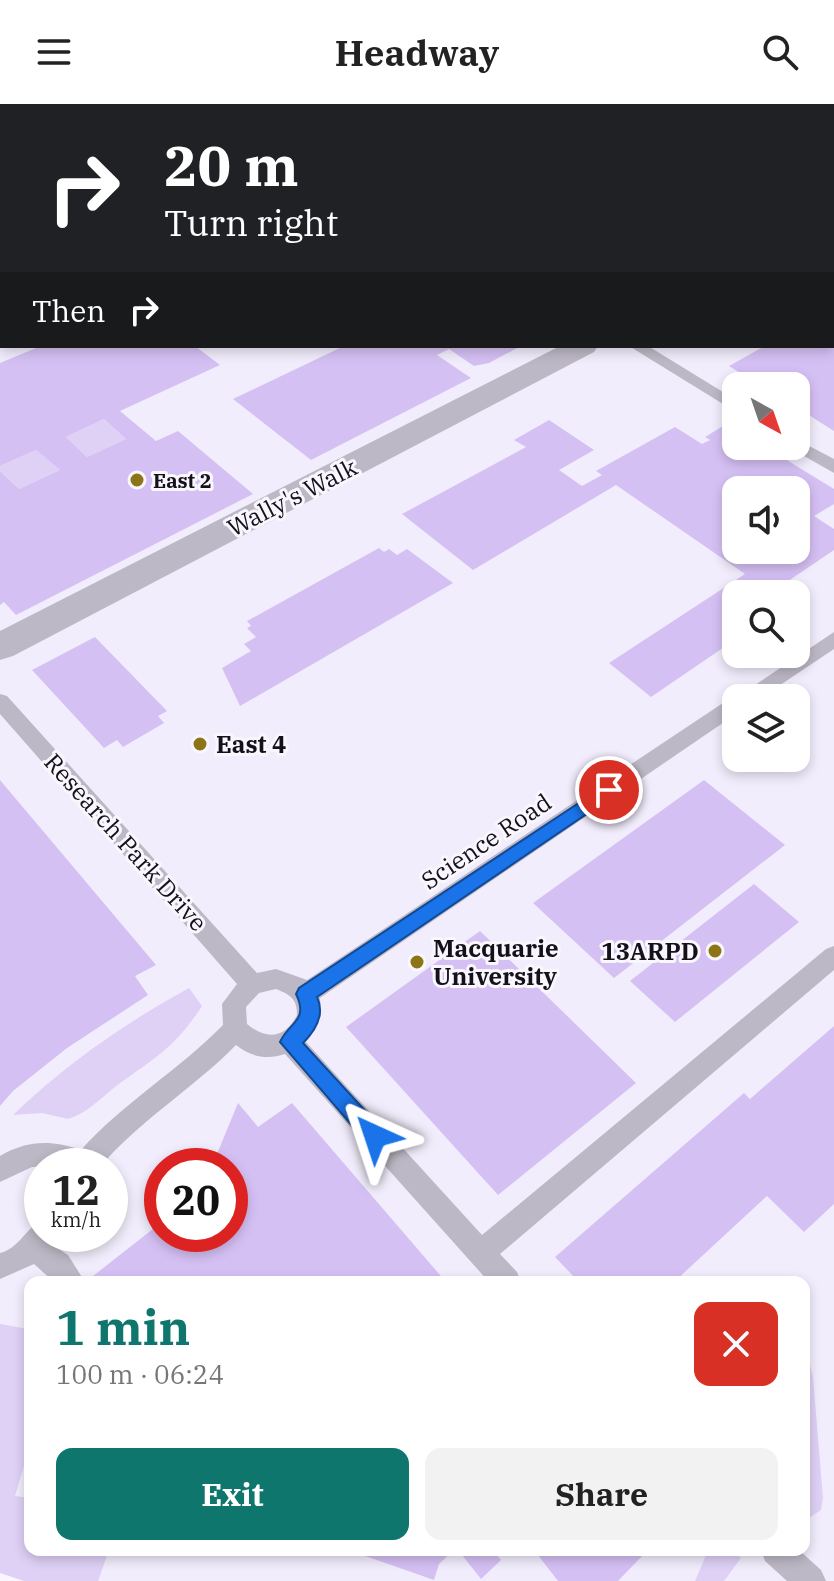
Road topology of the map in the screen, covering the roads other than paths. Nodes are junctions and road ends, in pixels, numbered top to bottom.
1 (579, 348) edge
2 (640, 348) edge
3 (722, 398) edge
4 (810, 452) edge
5 (834, 467) edge
6 (834, 639) edge
7 (0, 647) edge
8 (767, 684) edge
9 (1, 705) edge
10 (722, 713) edge
11 (834, 956) edge
12 (252, 984) junction
13 (306, 994) junction
14 (235, 1029) junction
15 (290, 1042) junction
16 (100, 1148) edge
17 (24, 1156) edge
18 (0, 1170) edge
19 (25, 1252) edge
20 (48, 1252) edge
21 (481, 1253) junction
22 (0, 1266) edge
23 (67, 1276) edge
24 (502, 1276) edge
25 (783, 1556) edge
26 (810, 1581) edge

1 - 7 street, Wally's Walk
2 - 3 lane
4 - 5 lane
6 - 8 lane
9 - 12 lane, Research Park Drive
10 - 13 lane, Science Road
11 - 21 lane
12 - 13 lane
12 - 14 lane
13 - 15 lane
14 - 15 lane
14 - 16 lane
15 - 21 lane
17 - 18 lane
19 - 22 lane
20 - 23 lane
21 - 24 lane
25 - 26 lane

